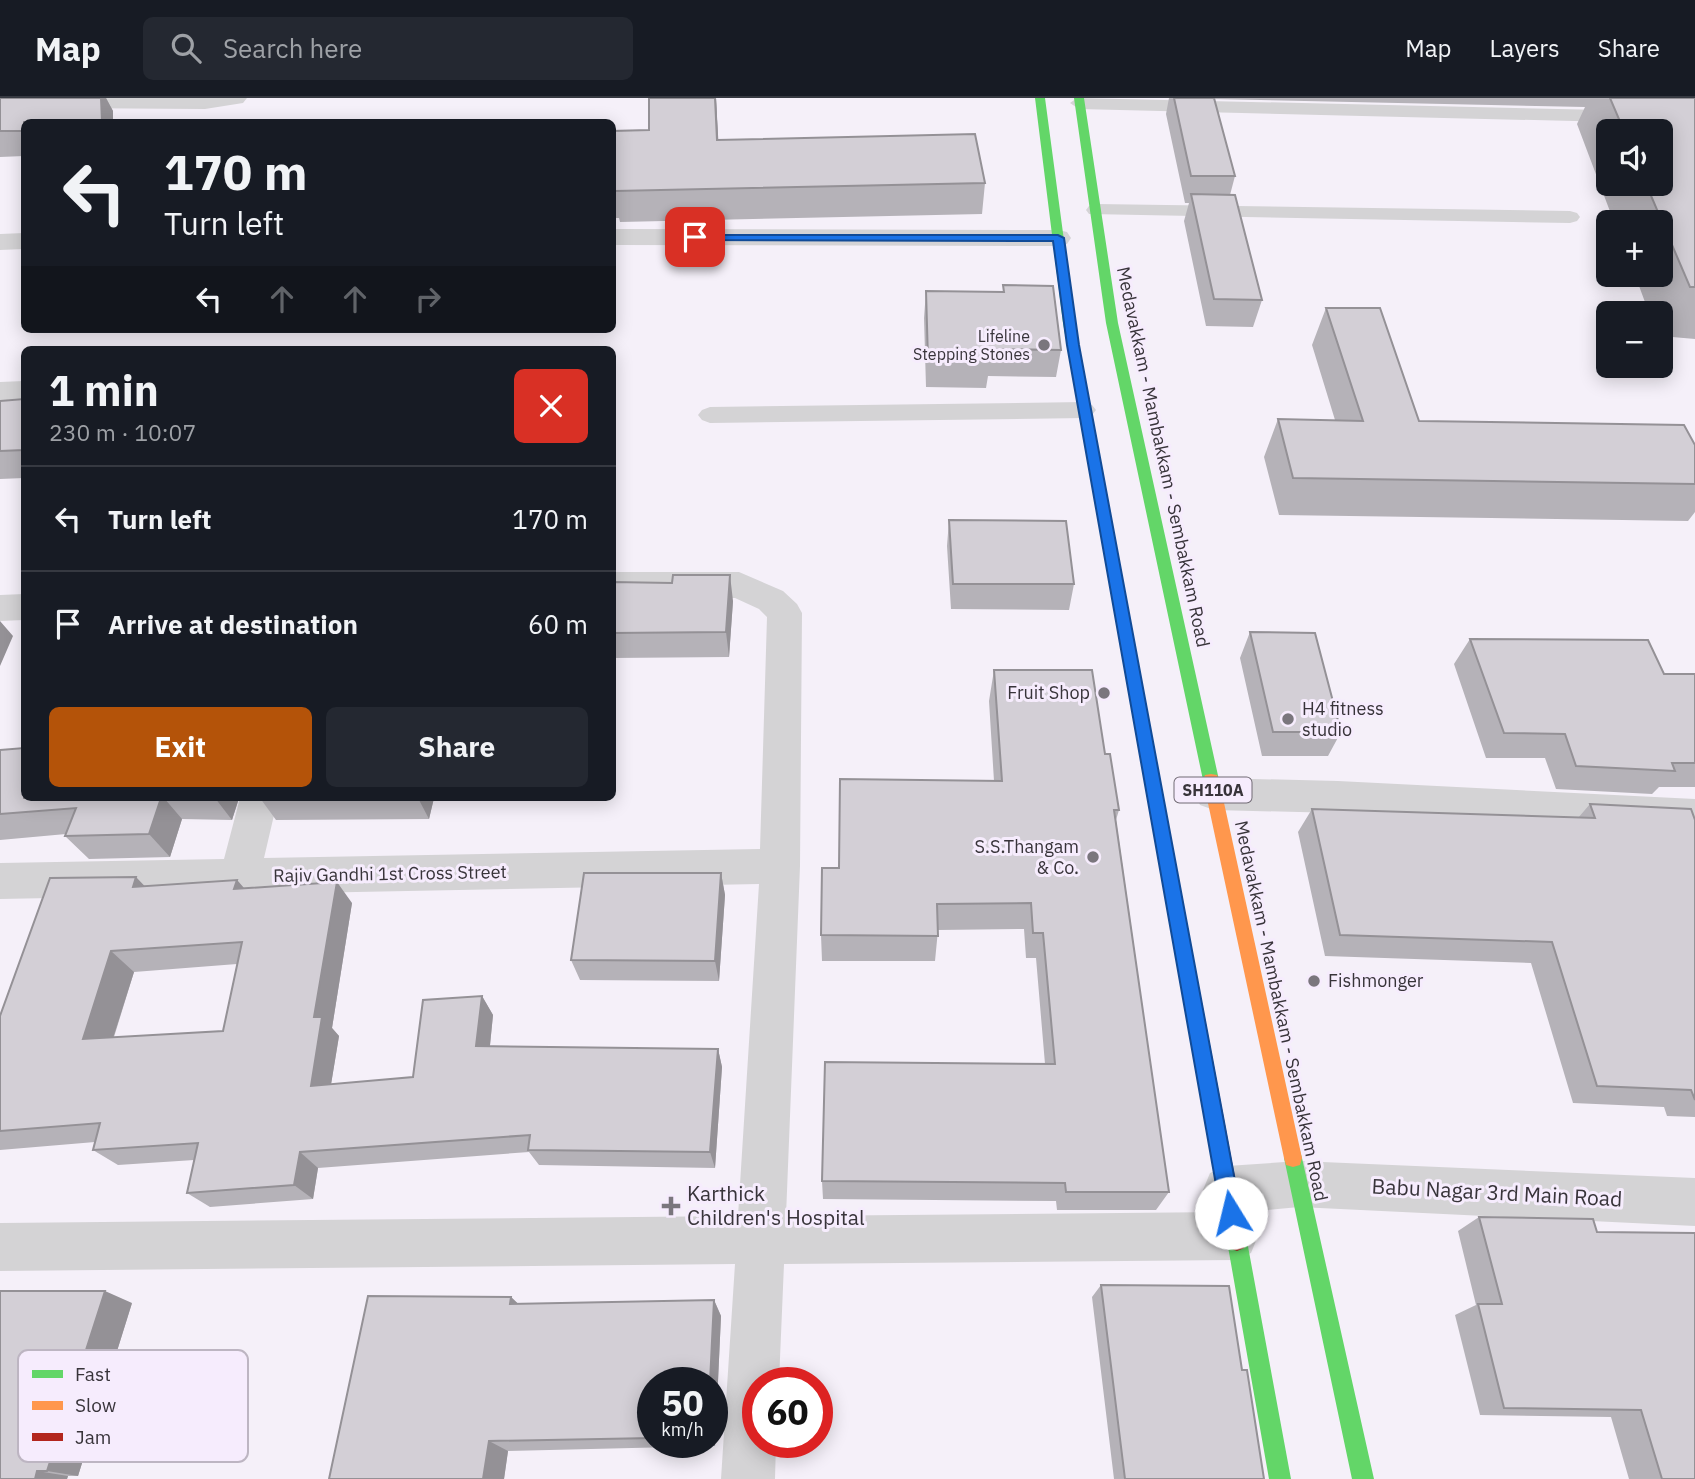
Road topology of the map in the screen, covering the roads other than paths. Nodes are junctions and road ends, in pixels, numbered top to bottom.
1 (236, 98) edge
2 (1040, 98) edge
3 (1079, 100) edge
4 (29, 101) edge
5 (1695, 118) edge
6 (1096, 210) junction
7 (1570, 217) dead end
8 (616, 237) edge
9 (1058, 238) junction
10 (21, 241) edge
11 (0, 242) edge
12 (1069, 323) junction
13 (1112, 323) junction
14 (21, 391) edge
15 (0, 392) edge
16 (1084, 410) junction
17 (710, 415) dead end
18 (616, 585) edge
19 (21, 607) edge
20 (0, 608) edge
21 (1214, 794) junction
22 (258, 801) edge
23 (1695, 815) edge
24 (780, 866) junction
25 (239, 877) junction
26 (0, 881) edge
27 (1299, 1184) junction
28 (1227, 1190) junction
29 (1695, 1202) edge
30 (1234, 1236) junction
31 (759, 1240) junction
32 (0, 1247) edge
33 (748, 1479) edge
34 (1280, 1479) edge
35 (1363, 1479) edge

1 - 4 street
2 - 9 main road, SH110A
3 - 5 lane
3 - 6 main road, Medavakkam - Mambakkam - Sembakkam Road / SH110A
6 - 7 lane
6 - 13 main road, Medavakkam - Mambakkam - Sembakkam Road / SH110A
8 - 9 street
9 - 12 main road, SH110A
10 - 11 street
12 - 13 main road
12 - 16 main road, SH110A
13 - 21 main road, Medavakkam - Mambakkam - Sembakkam Road / SH110A
14 - 15 street
16 - 17 lane
16 - 28 main road, SH110A
18 - 24 street
19 - 20 street
21 - 23 street
21 - 27 main road, Medavakkam - Mambakkam - Sembakkam Road / SH110A
22 - 25 street
24 - 25 street, Rajiv Gandhi 1st Cross Street
24 - 31 street
25 - 26 street, Rajiv Gandhi 1st Cross Street
27 - 28 street, Babu Nagar 3rd Main Road
27 - 29 street, Babu Nagar 3rd Main Road
27 - 35 main road, Medavakkam - Mambakkam - Sembakkam Road / SH110A
28 - 30 main road, SH110A
30 - 31 street
30 - 34 main road, SH110A
31 - 32 street
31 - 33 street

